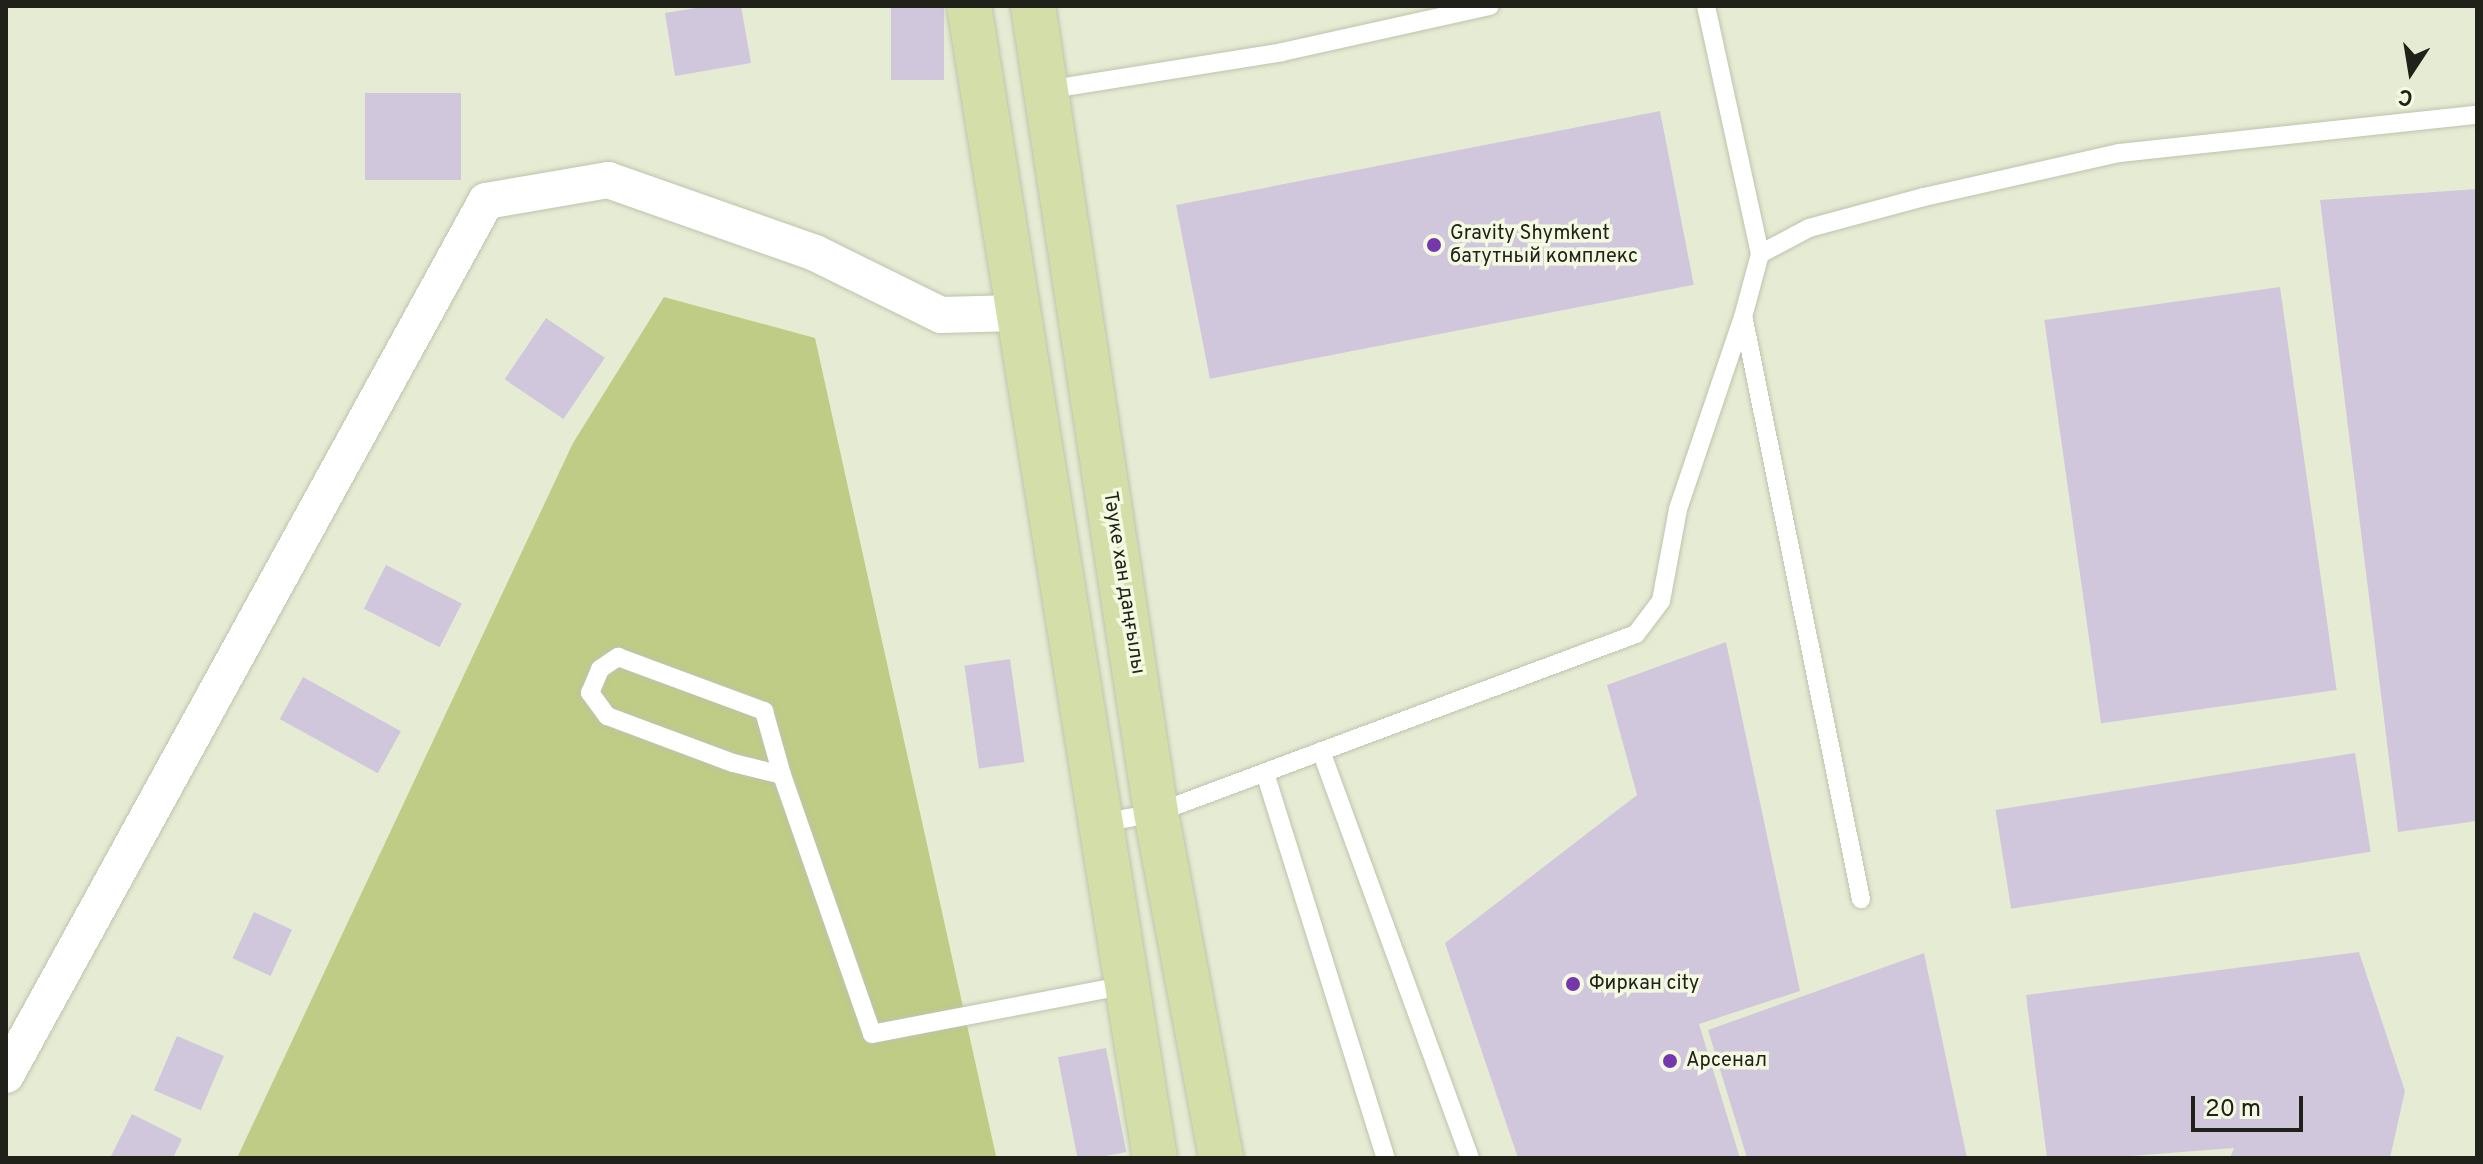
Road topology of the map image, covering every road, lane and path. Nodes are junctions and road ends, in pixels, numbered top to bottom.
1 (969, 6) edge
2 (1033, 6) edge
3 (1490, 6) edge
4 (1706, 6) edge
5 (1046, 90) junction
6 (2477, 115) edge
7 (1064, 209) junction
8 (1003, 218) junction
9 (1760, 254) junction
10 (1018, 313) junction
11 (1743, 317) junction
12 (1321, 751) junction
13 (1265, 773) junction
14 (782, 775) junction
15 (1156, 813) junction
16 (1099, 824) junction
17 (1861, 899) dead end
18 (1126, 985) junction
19 (6, 1075) edge
20 (1155, 1158) edge
21 (1221, 1158) edge
22 (1386, 1158) edge
23 (1470, 1158) edge

1 - 8 main road
2 - 5 main road, Тәуке хан даңғылы
3 - 5 lane
4 - 9 lane
5 - 7 main road, Тәуке хан даңғылы
6 - 9 lane
7 - 8 main road
7 - 15 main road, Тәуке хан даңғылы
8 - 10 main road
9 - 11 lane
10 - 16 main road
10 - 19 street
11 - 12 lane
11 - 17 lane
12 - 13 lane
12 - 23 lane
13 - 15 lane
13 - 22 lane
14 - 14 lane
14 - 18 lane
15 - 16 lane
15 - 21 main road, Тәуке хан даңғылы
16 - 18 main road
18 - 20 main road

